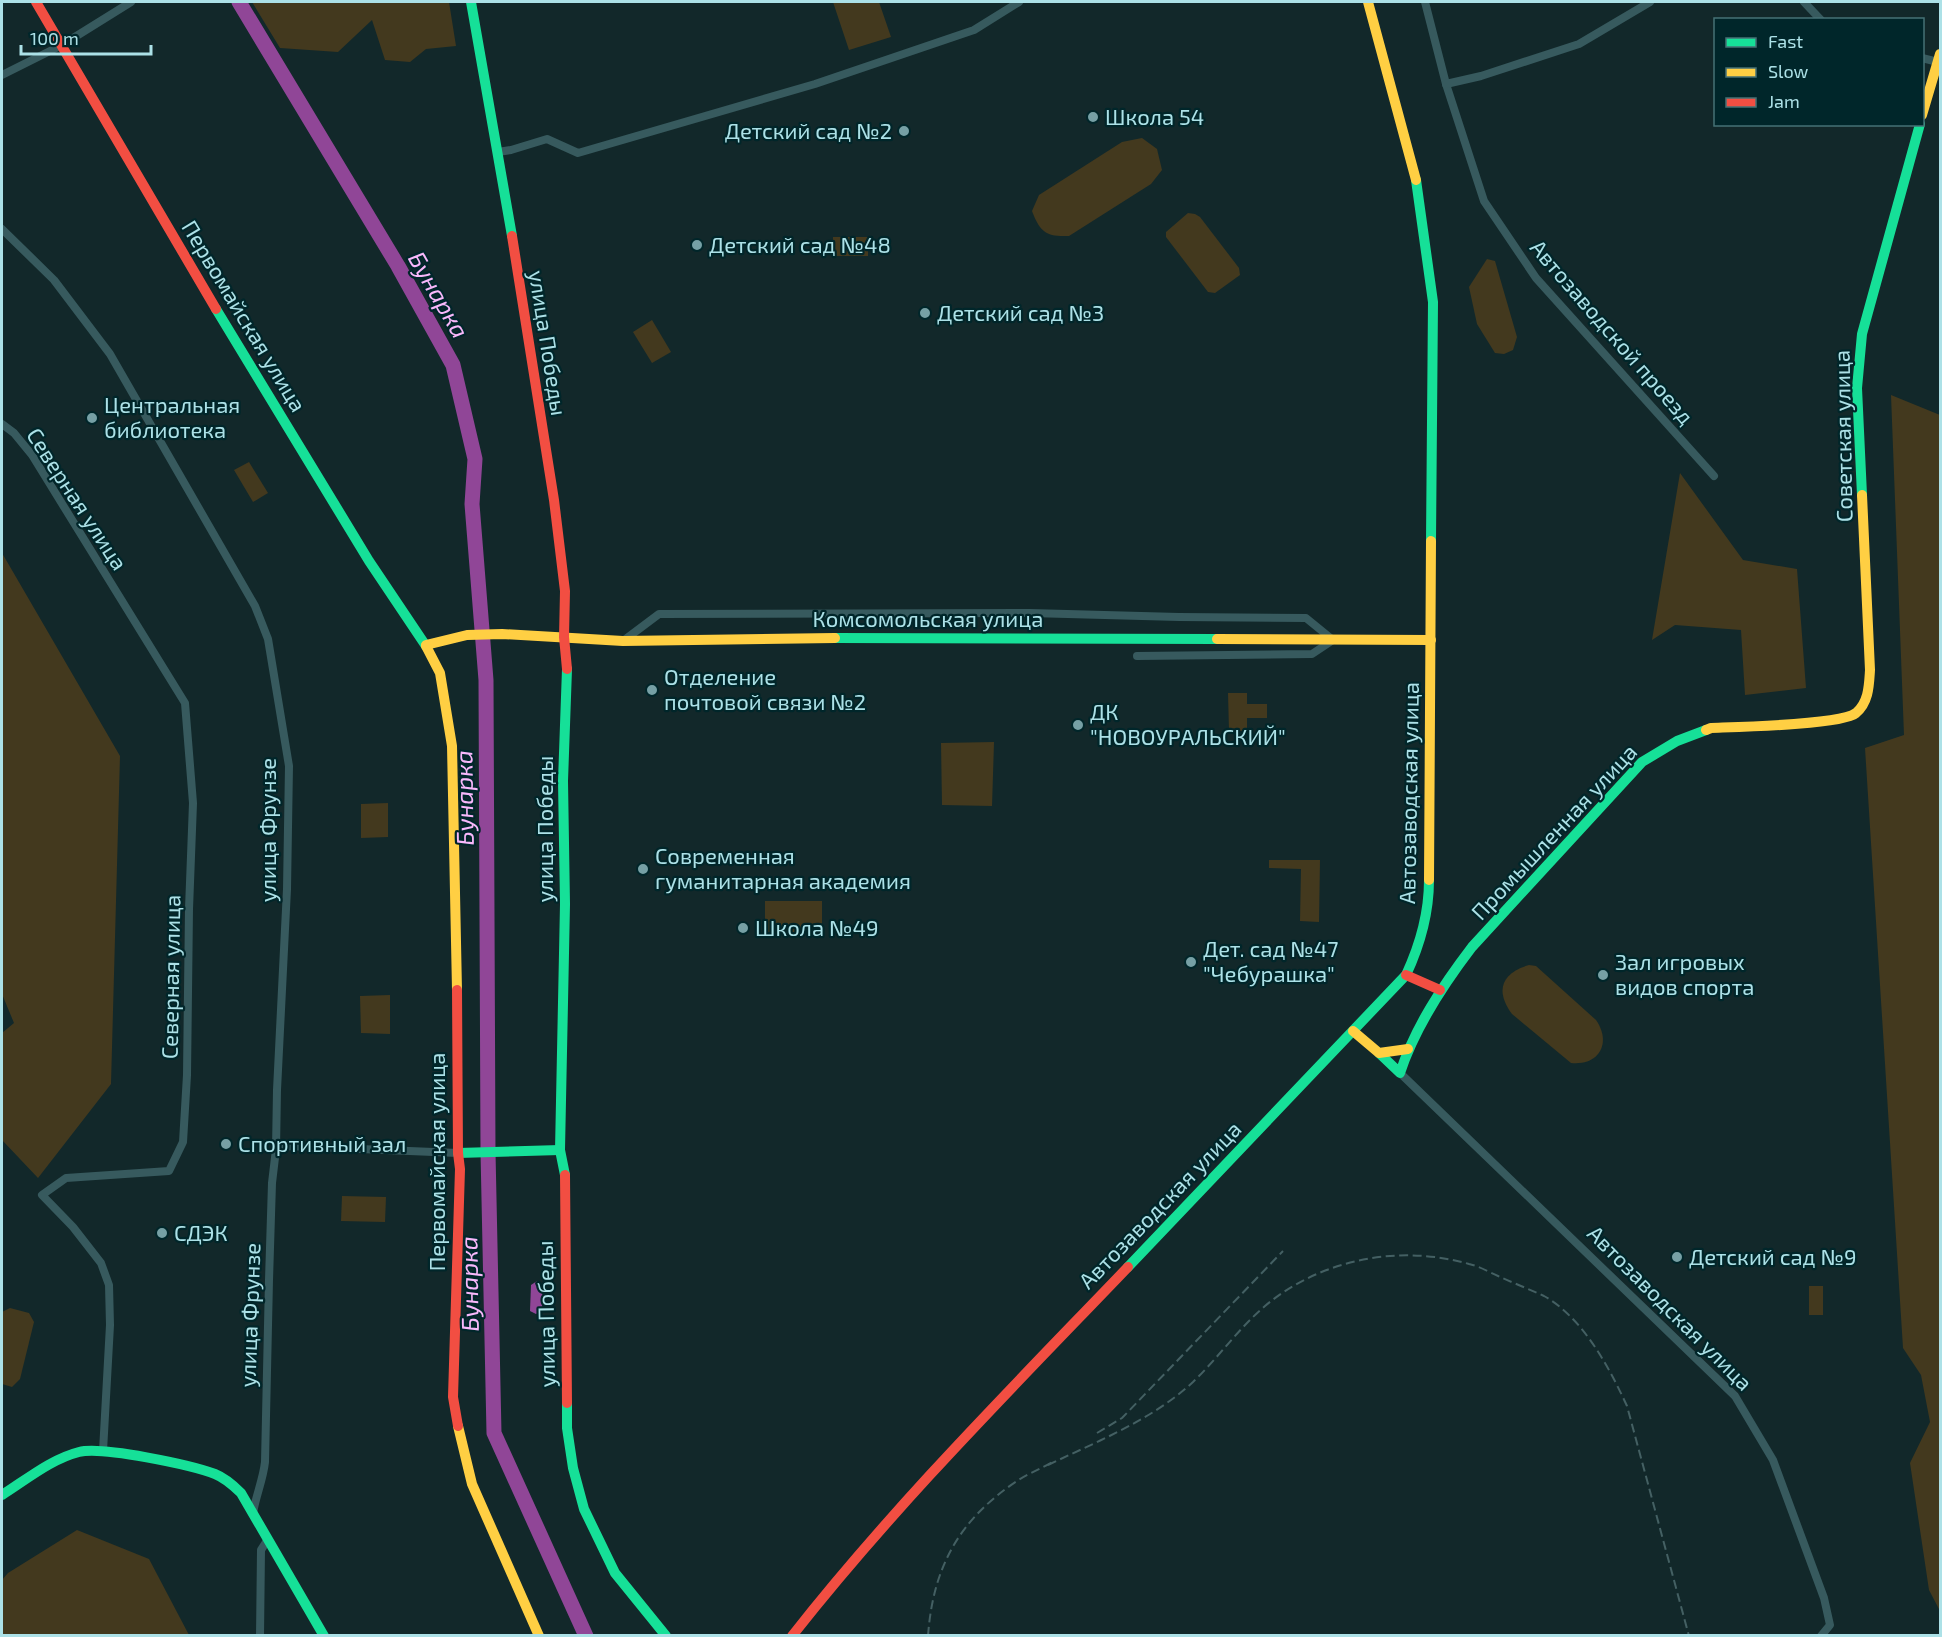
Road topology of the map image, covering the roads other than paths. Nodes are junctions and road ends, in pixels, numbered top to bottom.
1 (36, 2) edge
2 (131, 2) edge
3 (471, 2) edge
4 (1019, 2) edge
5 (1368, 2) edge
6 (1425, 2) edge
7 (1650, 2) edge
8 (1804, 2) edge
9 (1819, 18) edge
10 (62, 45) junction
11 (1924, 58) edge
12 (1940, 58) edge
13 (2, 75) edge
14 (1446, 84) junction
15 (1924, 112) edge
16 (1919, 126) edge
17 (498, 152) junction
18 (2, 229) edge
19 (2, 424) edge
20 (1714, 476) dead end
21 (564, 637) junction
22 (1333, 640) junction
23 (1431, 640) junction
24 (623, 641) junction
25 (426, 645) junction
26 (1137, 656) dead end
27 (1854, 715) joint
28 (1406, 975) junction
29 (1440, 990) junction
30 (1353, 1031) junction
31 (1408, 1049) junction
32 (1379, 1053) junction
33 (1400, 1073) junction
34 (276, 1149) junction
35 (560, 1150) junction
36 (458, 1153) junction
37 (102, 1451) junction
38 (241, 1493) junction
39 (256, 1493) junction
40 (2, 1495) edge
41 (253, 1513) junction
42 (268, 1539) junction
43 (260, 1635) edge
44 (324, 1635) edge
45 (539, 1635) edge
46 (666, 1635) edge
47 (792, 1635) edge
48 (1821, 1635) edge

1 - 10 street, Первомайская улица
2 - 10 street
3 - 17 street, улица Победы
4 - 17 street
5 - 23 street, Автозаводская улица
6 - 14 street, Автозаводской проезд
7 - 14 street
8 - 9 street
10 - 13 street
10 - 25 street, Первомайская улица
11 - 12 street
12 - 15 street
14 - 20 street, Автозаводской проезд
16 - 27 street, Советская улица
17 - 21 street, улица Победы
18 - 34 street, улица Фрунзе
19 - 37 street, Северная улица
21 - 24 street, Комсомольская улица
21 - 25 street, Комсомольская улица
21 - 35 street, улица Победы
22 - 23 street, Комсомольская улица
22 - 24 street, Комсомольская улица
22 - 24 street
22 - 26 street
23 - 28 street, Автозаводская улица
25 - 36 street, Первомайская улица
27 - 29 street, Промышленная улица
28 - 29 street
28 - 30 street, Автозаводская улица
29 - 31 street, Промышленная улица
30 - 32 street
30 - 47 street, Автозаводская улица
31 - 32 street
31 - 33 street, Промышленная улица
32 - 33 street
33 - 48 street, Автозаводская улица
34 - 36 street
34 - 39 street, улица Фрунзе
35 - 36 street
35 - 46 street, улица Победы
36 - 45 street, Первомайская улица
37 - 38 street
37 - 40 street
38 - 39 street
38 - 41 street
39 - 41 street, улица Фрунзе
41 - 42 street
42 - 43 street
42 - 44 street

